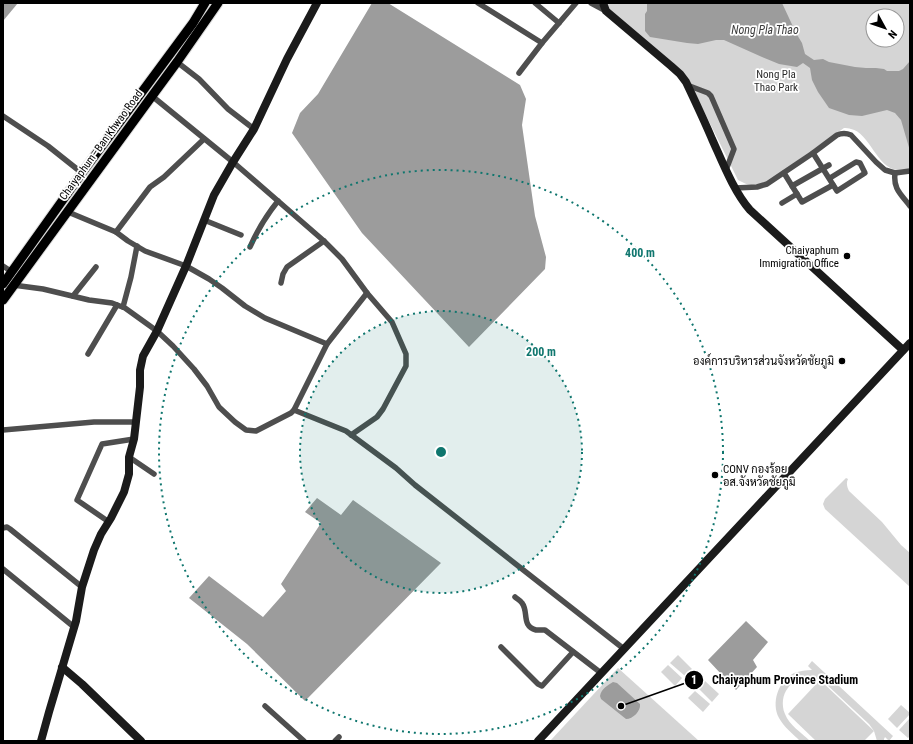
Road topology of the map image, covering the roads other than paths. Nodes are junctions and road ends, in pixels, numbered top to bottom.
1 (206, 3) edge
2 (218, 3) edge
3 (317, 3) edge
4 (478, 3) edge
5 (535, 3) edge
6 (576, 3) edge
7 (591, 3) edge
8 (604, 7) edge
9 (559, 23) junction
10 (542, 43) junction
11 (177, 62) junction
12 (519, 73) dead end
13 (687, 85) junction
14 (152, 96) junction
15 (126, 113) junction
16 (3, 116) edge
17 (136, 118) junction
18 (254, 129) junction
19 (204, 139) junction
20 (813, 153) junction
21 (233, 162) junction
22 (829, 165) dead end
23 (823, 168) junction
24 (726, 170) junction
25 (910, 171) edge
26 (82, 173) junction
27 (784, 173) junction
28 (895, 173) junction
29 (830, 178) junction
30 (833, 184) junction
31 (792, 186) junction
32 (735, 188) junction
33 (797, 194) junction
34 (278, 201) junction
35 (782, 203) dead end
36 (910, 206) edge
37 (68, 212) junction
38 (204, 220) junction
39 (116, 232) junction
40 (241, 234) dead end
41 (324, 241) junction
42 (137, 246) junction
43 (250, 247) dead end
44 (3, 266) edge
45 (186, 266) junction
46 (96, 267) dead end
47 (12, 272) junction
48 (282, 283) dead end
49 (3, 284) edge
50 (13, 285) junction
51 (367, 293) junction
52 (73, 296) junction
53 (3, 300) edge
54 (120, 306) junction
55 (157, 331) junction
56 (910, 343) edge
57 (327, 344) junction
58 (903, 350) junction
59 (88, 354) dead end
60 (294, 410) junction
61 (136, 422) junction
62 (3, 430) edge
63 (351, 435) junction
64 (134, 439) junction
65 (130, 457) junction
66 (154, 474) dead end
67 (109, 522) junction
68 (3, 528) edge
69 (3, 569) edge
70 (82, 587) junction
71 (515, 597) dead end
72 (74, 627) junction
73 (501, 647) dead end
74 (624, 649) junction
75 (573, 652) junction
76 (62, 667) junction
77 (601, 673) junction
78 (266, 706) dead end
79 (41, 741) edge
80 (141, 741) edge
81 (304, 741) edge
82 (538, 741) edge

1 - 15 main road, Chaiyaphum–Ban Khwao Road
2 - 11 main road, Chaiyaphum–Ban Khwao Road
3 - 18 street
4 - 10 street
5 - 9 street
6 - 9 street
7 - 8 street
8 - 13 street
9 - 10 street
10 - 12 street
11 - 14 main road, Chaiyaphum–Ban Khwao Road
11 - 18 street
13 - 24 street
13 - 24 street
14 - 17 main road, Chaiyaphum–Ban Khwao Road
14 - 19 street
15 - 17 main road
15 - 26 main road, Chaiyaphum–Ban Khwao Road
16 - 26 street
17 - 37 main road, Chaiyaphum–Ban Khwao Road
18 - 21 street
19 - 21 street
19 - 39 street
20 - 23 street
20 - 27 street
20 - 28 street
21 - 34 street
21 - 38 street
22 - 23 street
23 - 29 street
23 - 31 street
24 - 32 street
25 - 28 street
26 - 47 main road, Chaiyaphum–Ban Khwao Road
27 - 31 street
27 - 32 street
28 - 36 street
29 - 30 street
29 - 30 street
30 - 33 street
31 - 33 street
32 - 58 street
33 - 35 street
34 - 41 street
34 - 43 street
37 - 39 street
37 - 50 main road, Chaiyaphum–Ban Khwao Road
38 - 40 street
38 - 45 street
39 - 42 street
41 - 48 street
41 - 51 street
42 - 45 street
42 - 54 street
44 - 47 street
45 - 55 street
45 - 57 street
46 - 52 street
47 - 49 main road, Chaiyaphum–Ban Khwao Road
50 - 52 street
50 - 53 main road, Chaiyaphum–Ban Khwao Road
51 - 57 street
51 - 63 street
52 - 54 street
54 - 55 street
54 - 59 street
55 - 60 street
55 - 61 street
56 - 58 street
57 - 60 street
58 - 74 street
60 - 63 street
61 - 62 street
61 - 64 street
63 - 74 street
64 - 65 street
64 - 67 street
65 - 66 street
65 - 67 street
67 - 70 street
68 - 70 street
69 - 72 street
70 - 72 street
71 - 75 street
72 - 76 street
73 - 75 street
74 - 77 street
75 - 77 street
76 - 79 street
76 - 80 street
77 - 82 street
78 - 81 street

